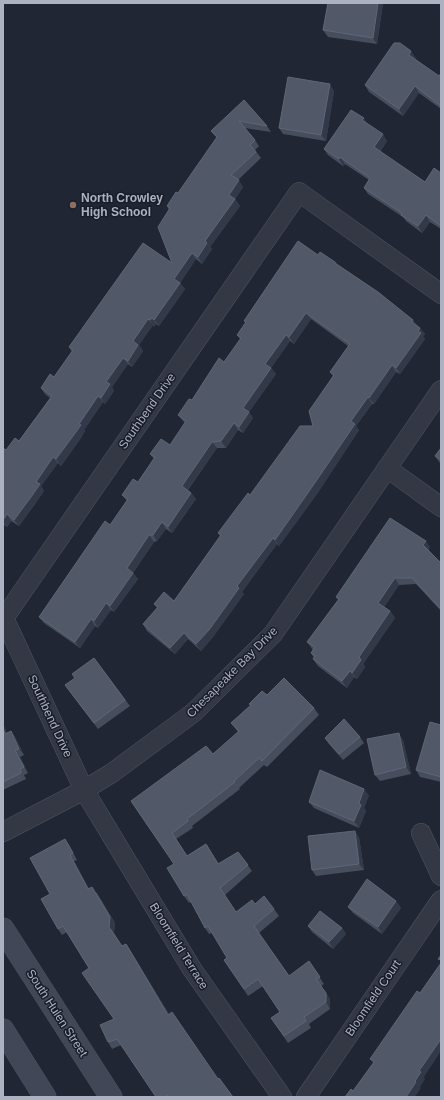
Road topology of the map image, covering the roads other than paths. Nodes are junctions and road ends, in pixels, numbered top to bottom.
1 (441, 294) edge
2 (441, 390) edge
3 (387, 468) junction
4 (441, 507) edge
5 (84, 790) junction
6 (3, 832) edge
7 (421, 833) dead end
8 (441, 876) edge
9 (441, 900) edge
10 (3, 929) edge
11 (3, 1030) edge
12 (45, 1097) edge
13 (111, 1097) edge
14 (282, 1097) edge
15 (306, 1097) edge

1 - 5 street, Southbend Drive
2 - 3 street, Chesapeake Bay Drive
3 - 4 street
3 - 5 street, Chesapeake Bay Drive
5 - 6 street, Chesapeake Bay Drive
5 - 14 street, Bloomfield Terrace
7 - 8 street
9 - 15 street, Bloomfield Court
10 - 13 main road, South Hulen Street
11 - 12 main road

